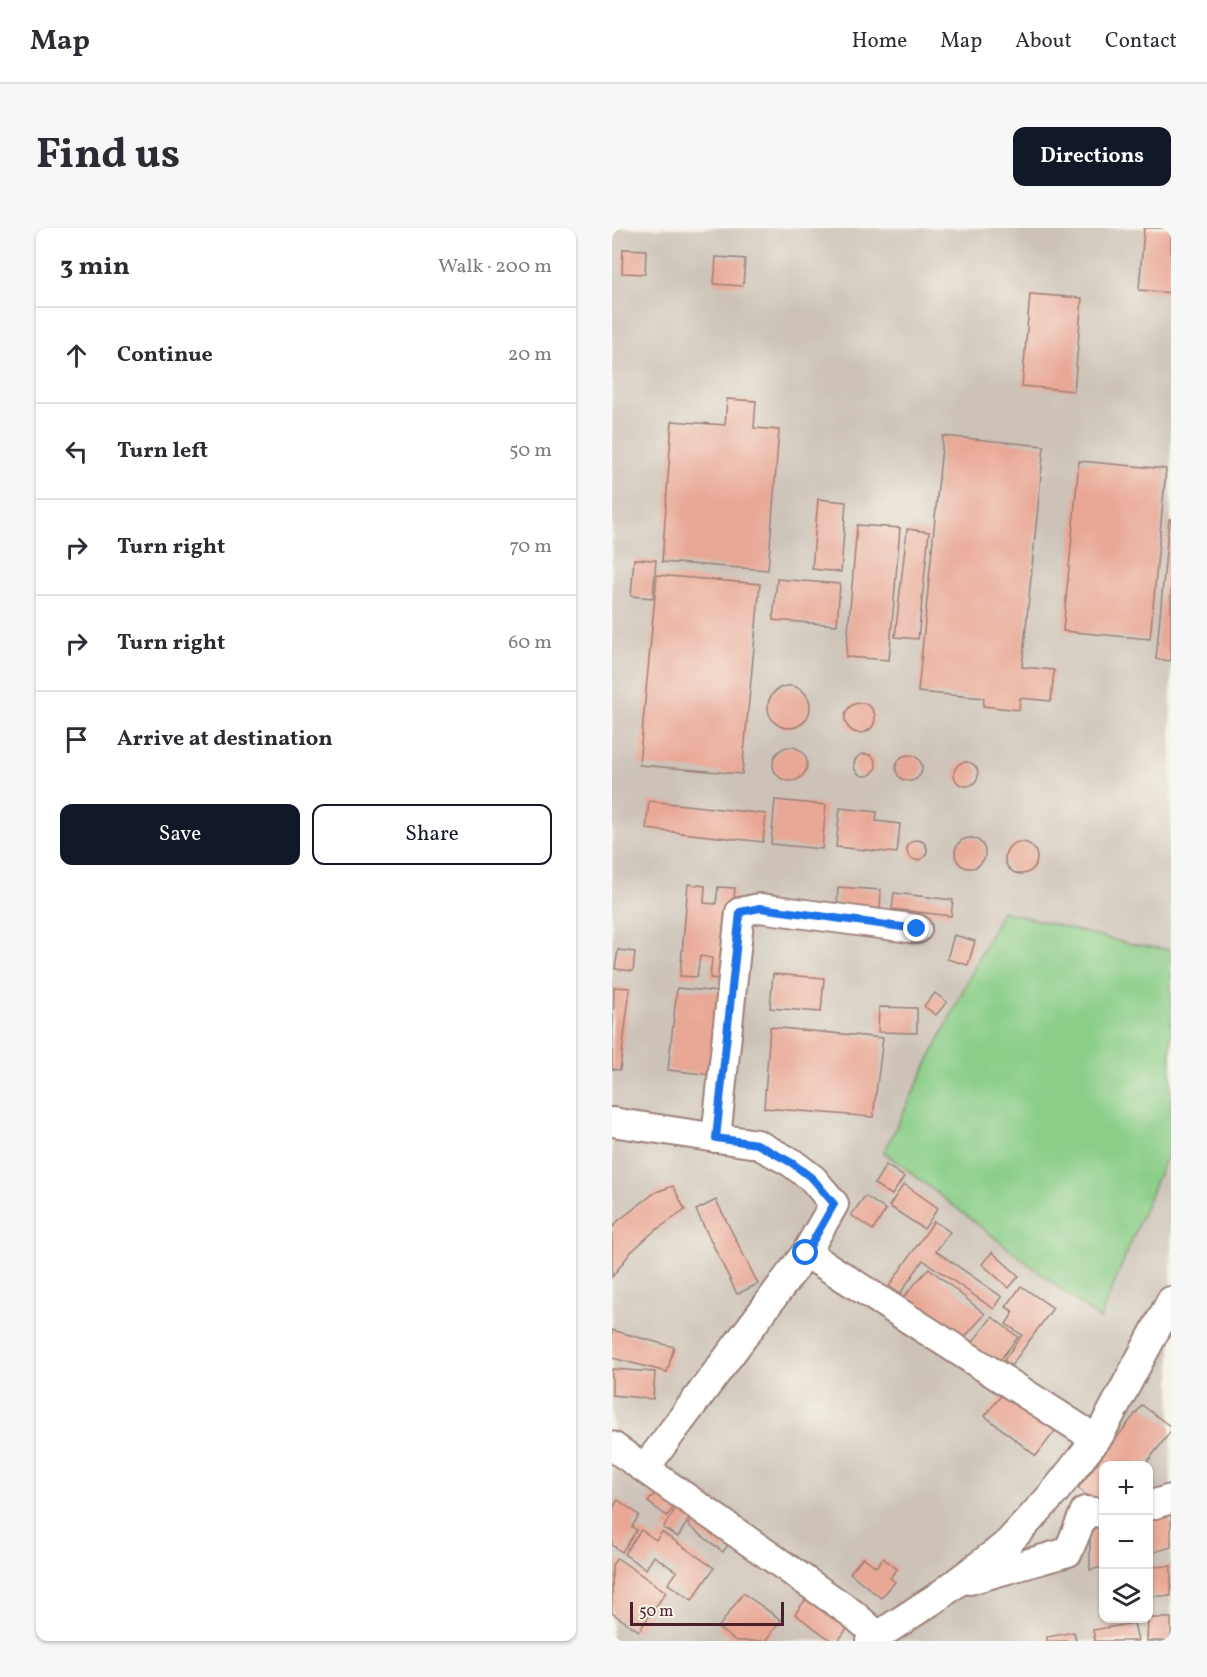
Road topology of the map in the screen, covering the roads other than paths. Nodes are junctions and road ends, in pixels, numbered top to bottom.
1 (917, 929) dead end
2 (612, 1122) edge
3 (716, 1138) junction
4 (806, 1253) junction
5 (1171, 1301) edge
6 (1096, 1439) junction
7 (612, 1446) edge
8 (645, 1468) junction
9 (1171, 1499) edge
10 (1153, 1505) edge
11 (1099, 1512) edge
12 (956, 1583) junction
13 (874, 1638) edge

1 - 3 lane
2 - 3 lane
3 - 4 lane
4 - 6 lane
4 - 8 lane
5 - 6 lane
6 - 12 lane
7 - 8 lane
8 - 13 lane
9 - 10 lane
11 - 12 lane
12 - 13 lane

